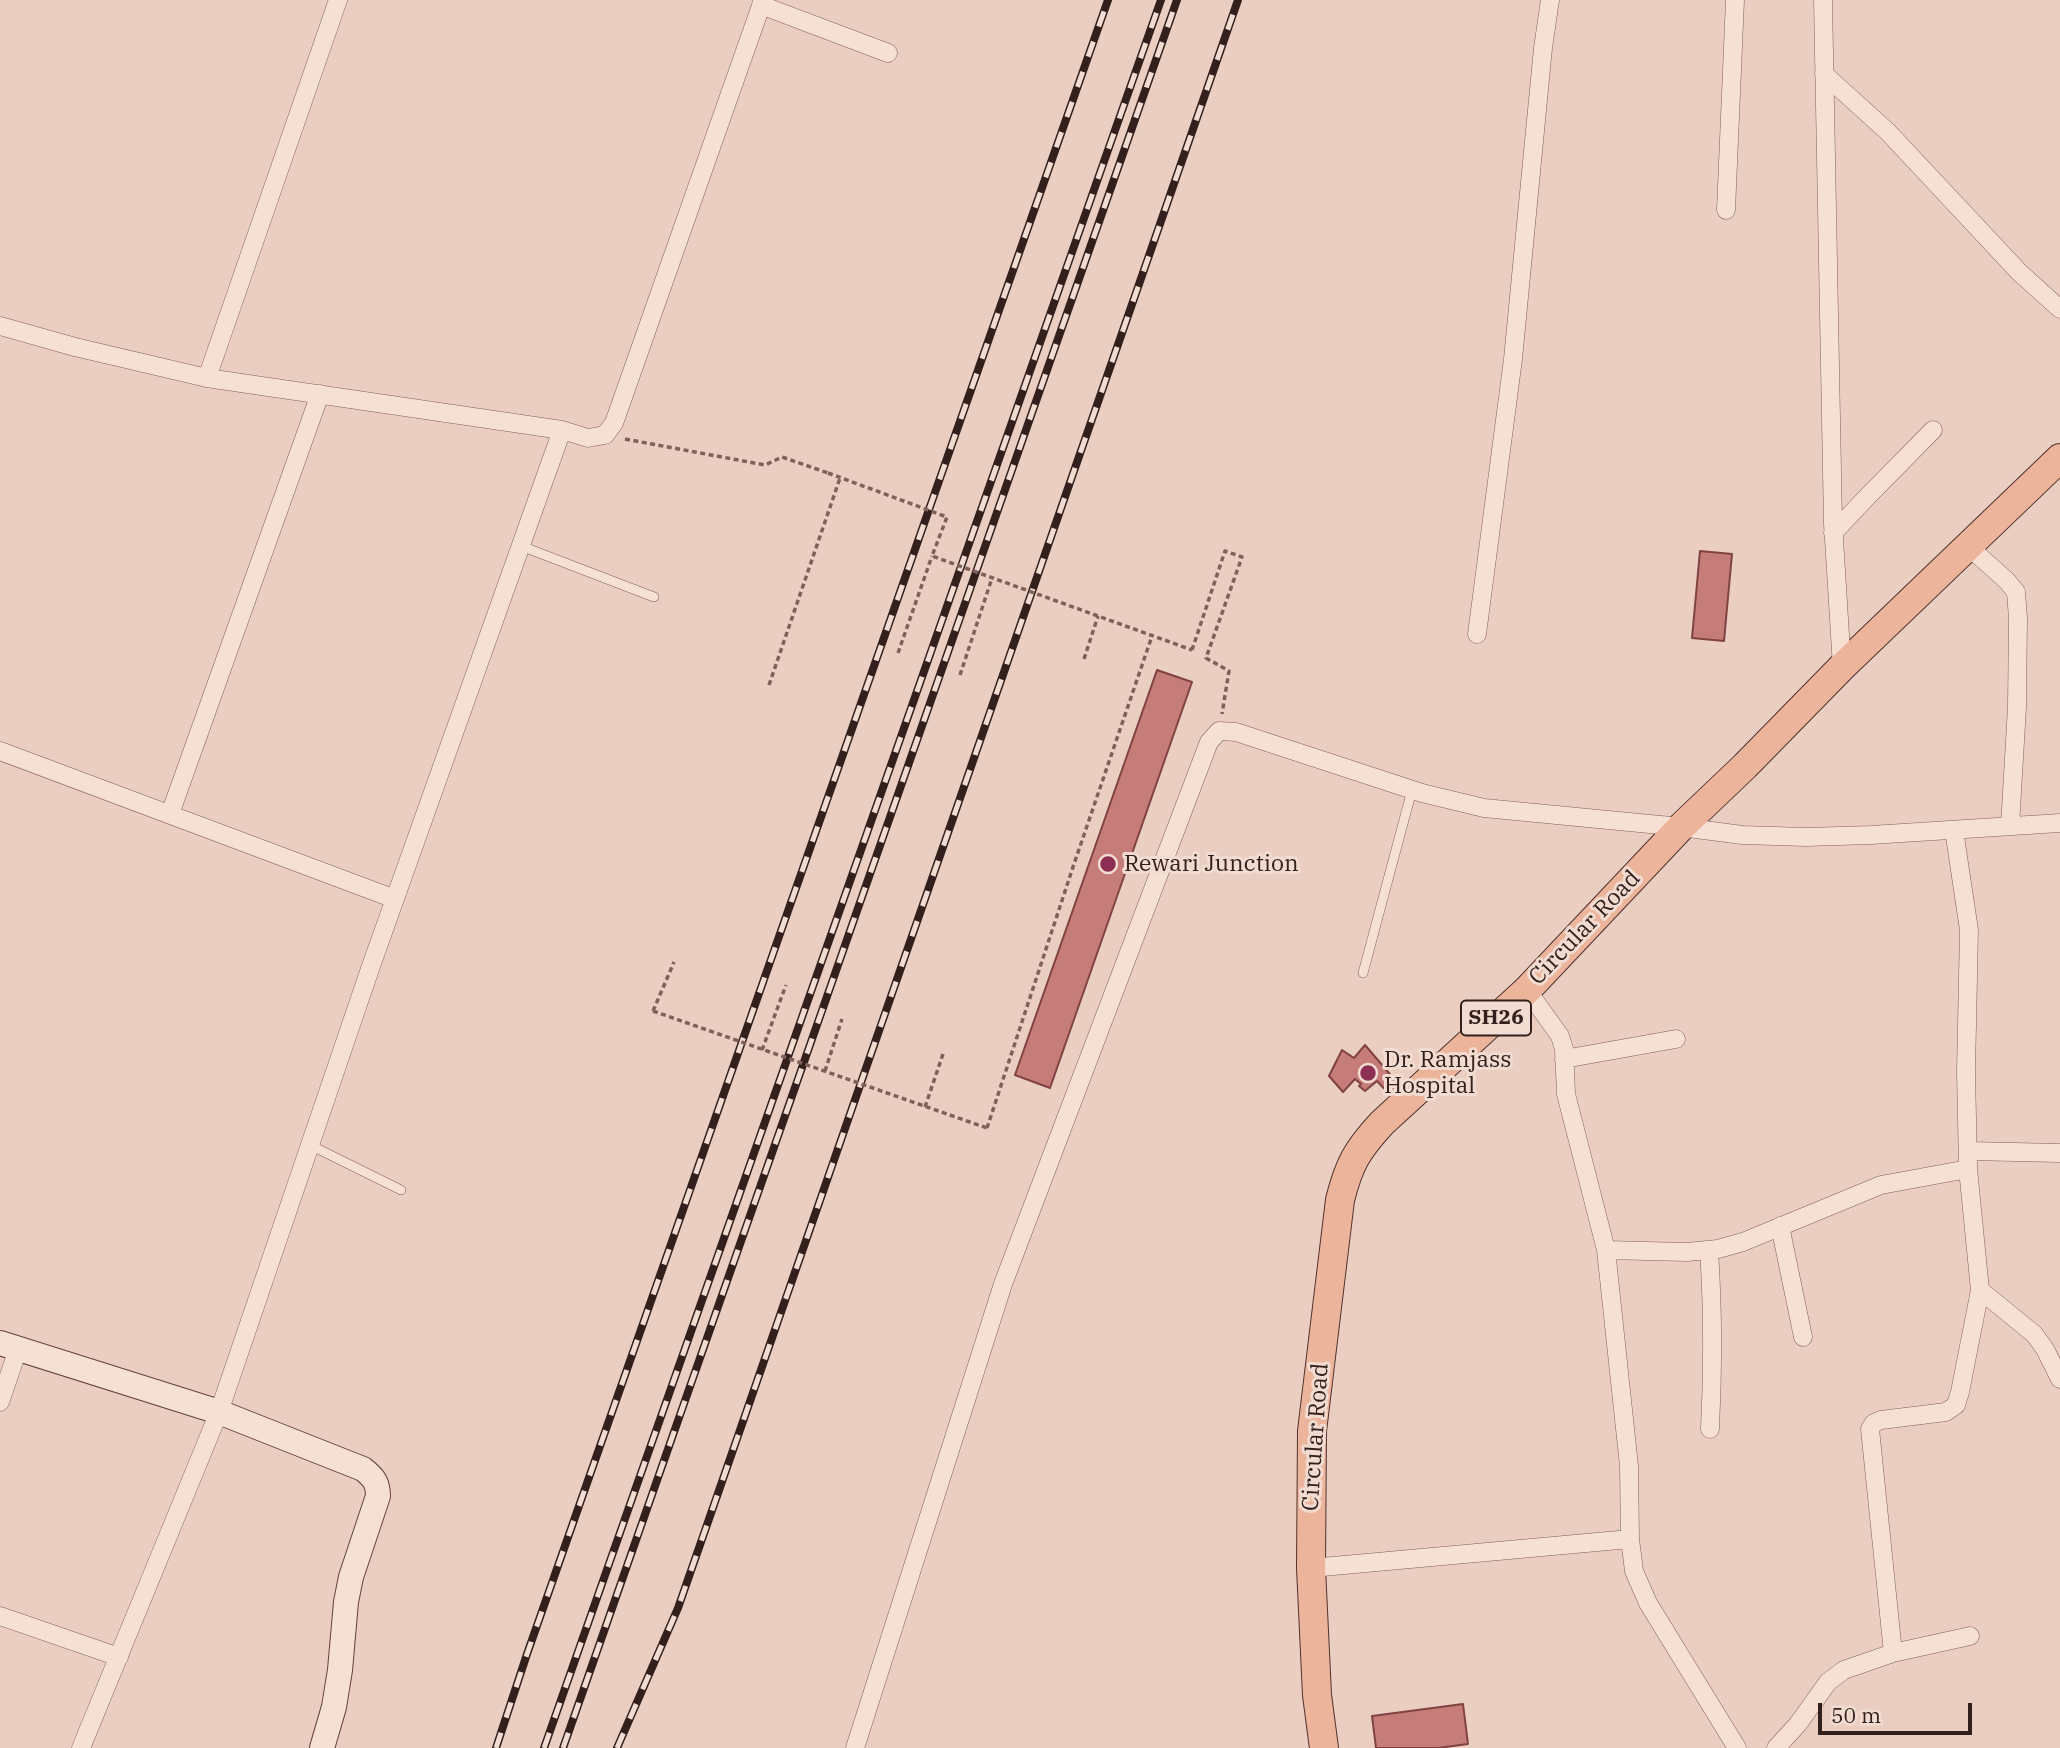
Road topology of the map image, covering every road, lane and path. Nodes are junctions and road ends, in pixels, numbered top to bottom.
1 (338, 0) edge
2 (1550, 0) edge
3 (1734, 0) edge
4 (1823, 0) edge
5 (762, 2) edge
6 (888, 53) dead end
7 (1824, 74) junction
8 (1726, 210) dead end
9 (2060, 309) edge
10 (0, 326) edge
11 (207, 378) junction
12 (320, 394) junction
13 (562, 430) junction
14 (1933, 430) dead end
15 (606, 435) junction
16 (2060, 458) edge
17 (840, 478) junction
18 (1833, 533) junction
19 (521, 546) junction
20 (1968, 546) junction
21 (932, 556) junction
22 (992, 578) junction
23 (654, 597) dead end
24 (1098, 616) junction
25 (1477, 634) dead end
26 (1152, 636) junction
27 (898, 653) dead end
28 (1084, 659) dead end
29 (1842, 667) junction
30 (960, 675) dead end
31 (769, 685) dead end
32 (1219, 731) junction
33 (0, 751) edge
34 (1412, 790) junction
35 (170, 814) junction
36 (2060, 823) edge
37 (2010, 826) junction
38 (1681, 827) junction
39 (1954, 830) junction
40 (395, 898) junction
41 (674, 962) dead end
42 (1363, 973) dead end
43 (786, 985) dead end
44 (1527, 990) junction
45 (842, 1019) dead end
46 (1676, 1039) dead end
47 (762, 1050) junction
48 (943, 1054) dead end
49 (1564, 1059) junction
50 (825, 1071) junction
51 (925, 1107) junction
52 (310, 1145) junction
53 (1969, 1151) junction
54 (2060, 1153) edge
55 (1968, 1170) junction
56 (401, 1190) dead end
57 (1780, 1226) junction
58 (1606, 1250) junction
59 (1709, 1250) junction
60 (1980, 1290) junction
61 (1802, 1337) dead end
62 (9, 1346) edge
63 (2060, 1379) edge
64 (0, 1402) edge
65 (219, 1412) junction
66 (1710, 1429) dead end
67 (1630, 1539) junction
68 (1311, 1568) junction
69 (0, 1616) edge
70 (1970, 1636) dead end
71 (1893, 1653) junction
72 (119, 1657) junction
73 (81, 1748) edge
74 (322, 1748) edge
75 (855, 1748) edge
76 (1324, 1748) edge
77 (1737, 1748) edge
78 (1776, 1748) edge

1 - 11 street
2 - 25 street
3 - 8 street
4 - 7 street
5 - 6 street
5 - 15 street
7 - 9 street
7 - 18 street
10 - 11 street
11 - 12 street
12 - 13 street
12 - 35 street
13 - 15 street
13 - 19 street
14 - 18 street
15 - 17 path, bridge
16 - 20 main road, Circular Road / SH26
17 - 21 path, bridge
17 - 31 path
18 - 29 street
19 - 23 lane
19 - 40 street
20 - 29 main road, Circular Road / SH26
20 - 37 street
21 - 22 path, bridge
21 - 27 path
22 - 24 path, bridge
22 - 30 path
24 - 26 path, bridge
24 - 28 path
26 - 32 path, bridge
26 - 51 path, bridge
29 - 38 main road, Circular Road / SH26
32 - 34 street
32 - 75 street
33 - 35 street
34 - 38 street
34 - 42 lane
35 - 40 street
36 - 37 street
37 - 39 street
38 - 39 street
38 - 44 main road, Circular Road / SH26
39 - 53 street
40 - 52 street
41 - 47 path, bridge
43 - 47 path
44 - 49 street
44 - 68 main road, Circular Road / SH26
45 - 50 path
46 - 49 street
47 - 50 path, bridge
48 - 51 path
49 - 58 street
50 - 51 path, bridge
52 - 56 lane
52 - 65 street
53 - 54 street
53 - 55 street
55 - 57 street
55 - 60 street
57 - 59 street
57 - 61 street
58 - 59 street
58 - 67 street
59 - 66 street
60 - 63 street
60 - 71 street
62 - 64 street
62 - 65 street
65 - 72 street
65 - 74 street
67 - 68 street
67 - 77 street
68 - 76 main road, Circular Road / SH26
69 - 72 street
70 - 71 street
71 - 78 street
72 - 73 street

